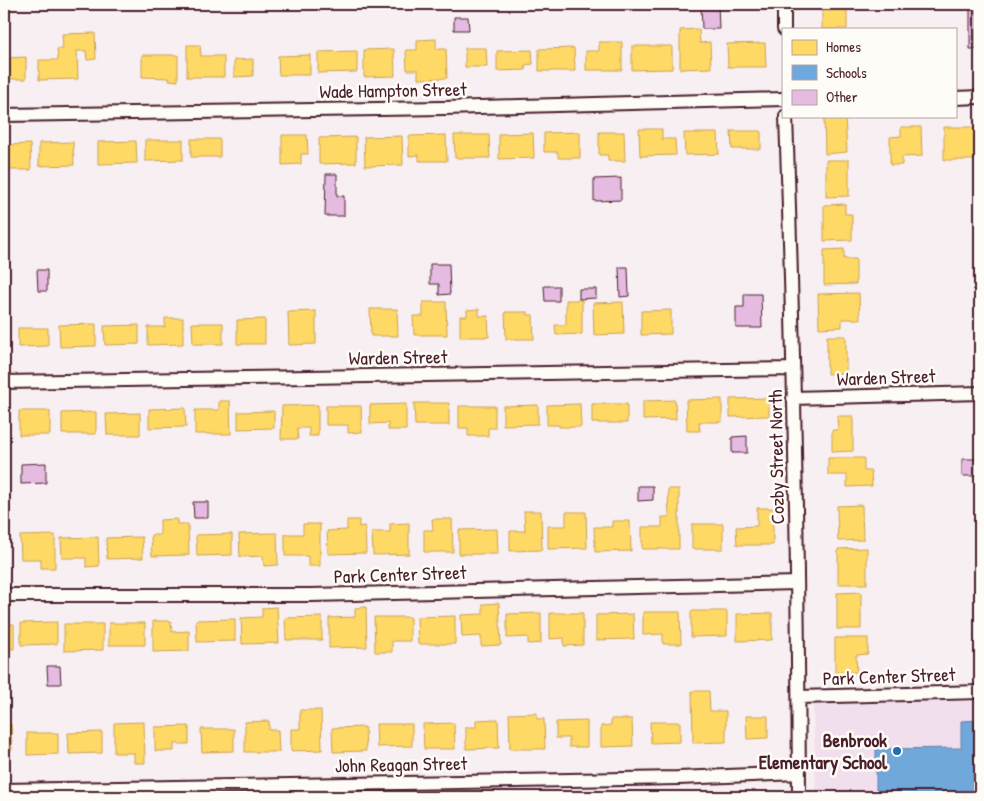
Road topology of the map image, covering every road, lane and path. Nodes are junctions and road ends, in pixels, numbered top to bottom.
1 (784, 4) edge
2 (784, 28) edge
3 (956, 98) edge
4 (980, 98) edge
5 (782, 99) edge
6 (4, 114) edge
7 (786, 118) edge
8 (792, 369) junction
9 (4, 382) edge
10 (980, 393) edge
11 (793, 398) junction
12 (797, 583) junction
13 (4, 596) edge
14 (980, 692) edge
15 (799, 697) junction
16 (799, 773) junction
17 (4, 790) edge
18 (97, 793) edge
19 (799, 797) edge

1 - 2 street
3 - 4 street
5 - 6 street, Wade Hampton Street
7 - 8 street, Cozby Street North
8 - 9 street, Warden Street
8 - 11 street, Cozby Street North
10 - 11 street, Warden Street
11 - 12 street, Cozby Street North
12 - 13 street, Park Center Street
12 - 15 street, Cozby Street North
14 - 15 street, Park Center Street
15 - 16 street, Cozby Street North
16 - 18 street, John Reagan Street
16 - 19 street, Cozby Street North
17 - 18 street, John Reagan Street

